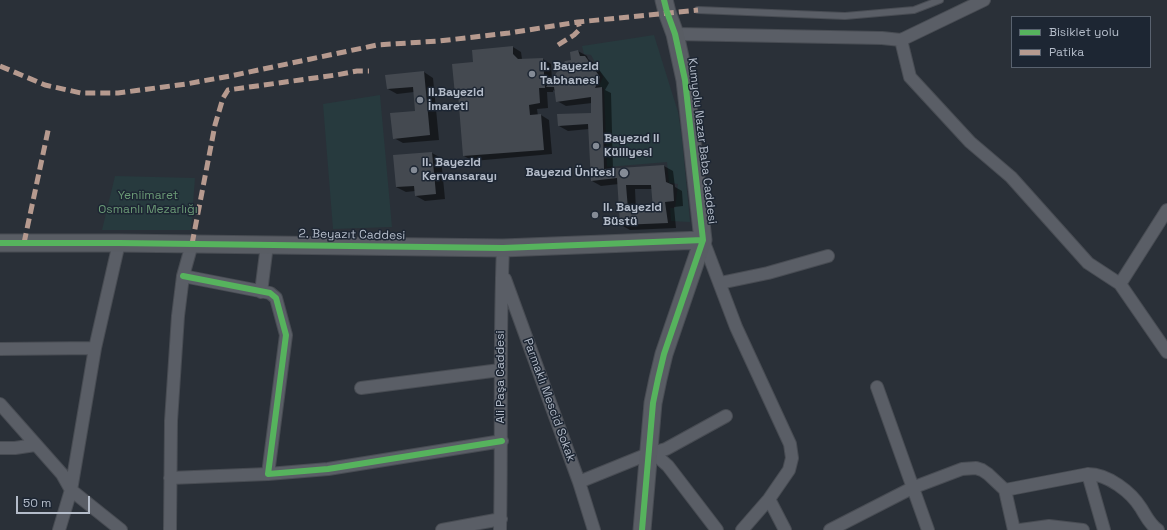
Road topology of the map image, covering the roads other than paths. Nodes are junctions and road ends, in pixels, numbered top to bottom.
1 (940, 0) edge
2 (984, 0) edge
3 (665, 6) edge
4 (698, 10) dead end
5 (675, 34) junction
6 (901, 40) junction
7 (1167, 210) edge
8 (703, 240) junction
9 (0, 243) edge
10 (119, 243) junction
11 (192, 244) junction
12 (267, 245) junction
13 (503, 248) junction
14 (828, 256) dead end
15 (502, 271) junction
16 (183, 276) junction
17 (720, 283) junction
18 (1120, 284) junction
19 (261, 292) junction
20 (95, 348) junction
21 (0, 349) edge
22 (1167, 352) edge
23 (500, 370) junction
24 (877, 387) dead end
25 (361, 388) dead end
26 (0, 404) edge
27 (726, 416) dead end
28 (502, 441) junction
29 (35, 445) junction
30 (0, 448) edge
31 (648, 454) junction
32 (268, 474) junction
33 (1088, 474) junction
34 (170, 478) junction
35 (579, 482) junction
36 (912, 488) junction
37 (71, 490) junction
38 (1005, 490) junction
39 (769, 499) junction
40 (500, 524) edge
41 (59, 530) edge
42 (122, 530) edge
43 (170, 530) edge
44 (442, 530) edge
45 (594, 530) edge
46 (642, 530) edge
47 (717, 530) edge
48 (742, 530) edge
49 (785, 530) edge
50 (830, 530) edge
51 (928, 530) edge
52 (1014, 530) edge
53 (1020, 530) edge
54 (1083, 530) edge
55 (1104, 530) edge
56 (1158, 530) edge

1 - 4 lane
2 - 6 street
3 - 5 street, Kumyolu Nazar Baba Caddesi
5 - 6 street
5 - 8 street, Kumyolu Nazar Baba Caddesi
6 - 18 street
7 - 18 street
8 - 13 street, 2. Beyazıt Caddesi
8 - 17 street
8 - 31 street, Kumyolu Nazar Baba Caddesi
9 - 10 street, 2. Beyazıt Caddesi
10 - 11 street, 2. Beyazıt Caddesi
10 - 20 street
11 - 12 street, 2. Beyazıt Caddesi
11 - 16 street
12 - 13 street, 2. Beyazıt Caddesi
12 - 19 street
13 - 15 street, Ali Paşa Caddesi
14 - 17 street
15 - 23 street, Ali Paşa Caddesi
15 - 35 street, Parmaklı Mescid Sokak
16 - 19 street
16 - 34 street
17 - 39 street
18 - 22 street
19 - 32 street
20 - 21 street
20 - 37 street
23 - 25 street
23 - 28 street, Ali Paşa Caddesi
24 - 36 street
26 - 29 street
27 - 31 street
28 - 32 street
28 - 40 street, Ali Paşa Caddesi
29 - 30 street
29 - 37 street
31 - 35 street
31 - 46 street, Kumyolu Nazar Baba Caddesi
31 - 47 street
32 - 34 street
33 - 38 street
33 - 55 street
33 - 56 street
34 - 43 street
35 - 45 street, Parmaklı Mescid Sokak
36 - 38 street
36 - 50 street
36 - 51 street
37 - 41 street
37 - 42 street
38 - 52 street
39 - 48 street
39 - 49 street
40 - 44 street
53 - 54 street

